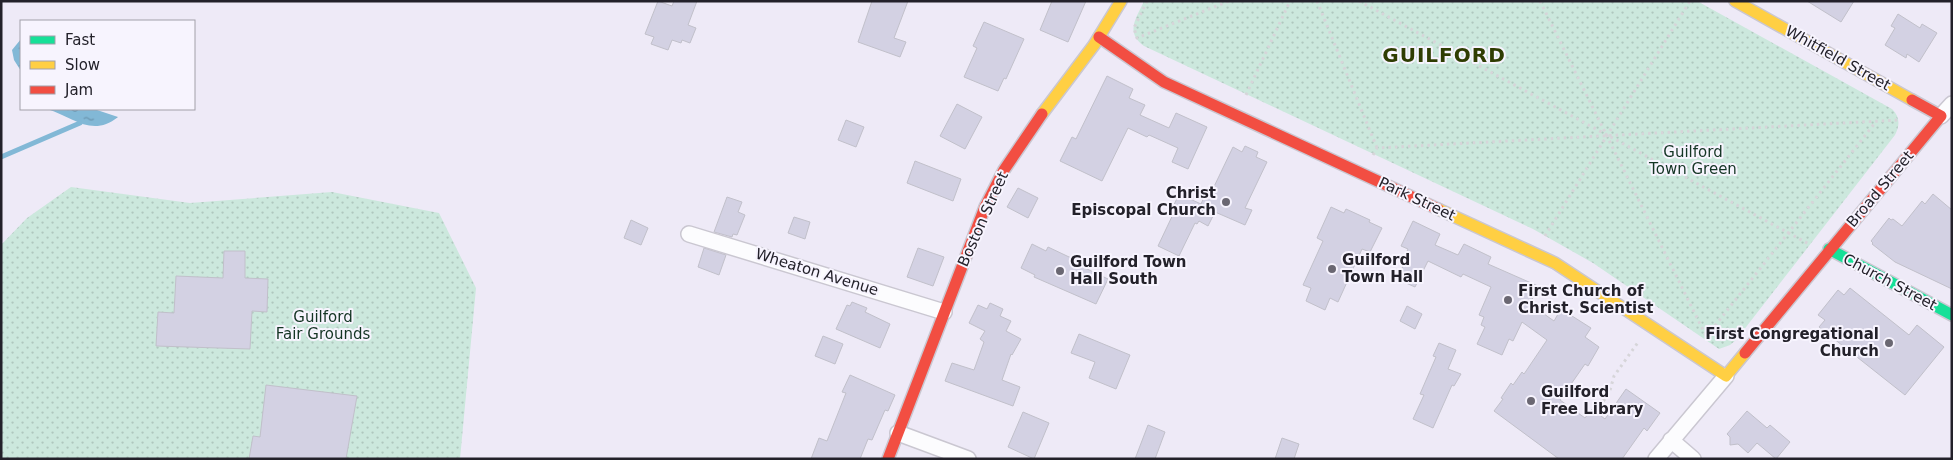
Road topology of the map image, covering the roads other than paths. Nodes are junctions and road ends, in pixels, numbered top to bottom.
1 (1121, 1) edge
2 (1735, 1) edge
3 (1099, 37) junction
4 (1952, 104) edge
5 (1941, 116) junction
6 (689, 234) dead end
7 (1829, 249) junction
8 (944, 312) junction
9 (1952, 315) edge
10 (1726, 376) junction
11 (898, 432) junction
12 (1672, 440) junction
13 (888, 459) edge
14 (968, 459) edge
15 (1656, 459) edge
16 (1694, 459) edge

1 - 3 main road, Boston Street
2 - 5 main road, Whitfield Street
3 - 8 main road, Boston Street
3 - 10 main road, Park Street
4 - 5 street, Broad Street
5 - 7 main road, Broad Street
6 - 8 street, Wheaton Avenue
7 - 9 main road, Church Street
7 - 10 main road, Broad Street
8 - 11 main road, Boston Street
10 - 12 street, Broad Street
11 - 13 main road, Boston Street
11 - 14 street
12 - 15 street, Broad Street
12 - 16 street

